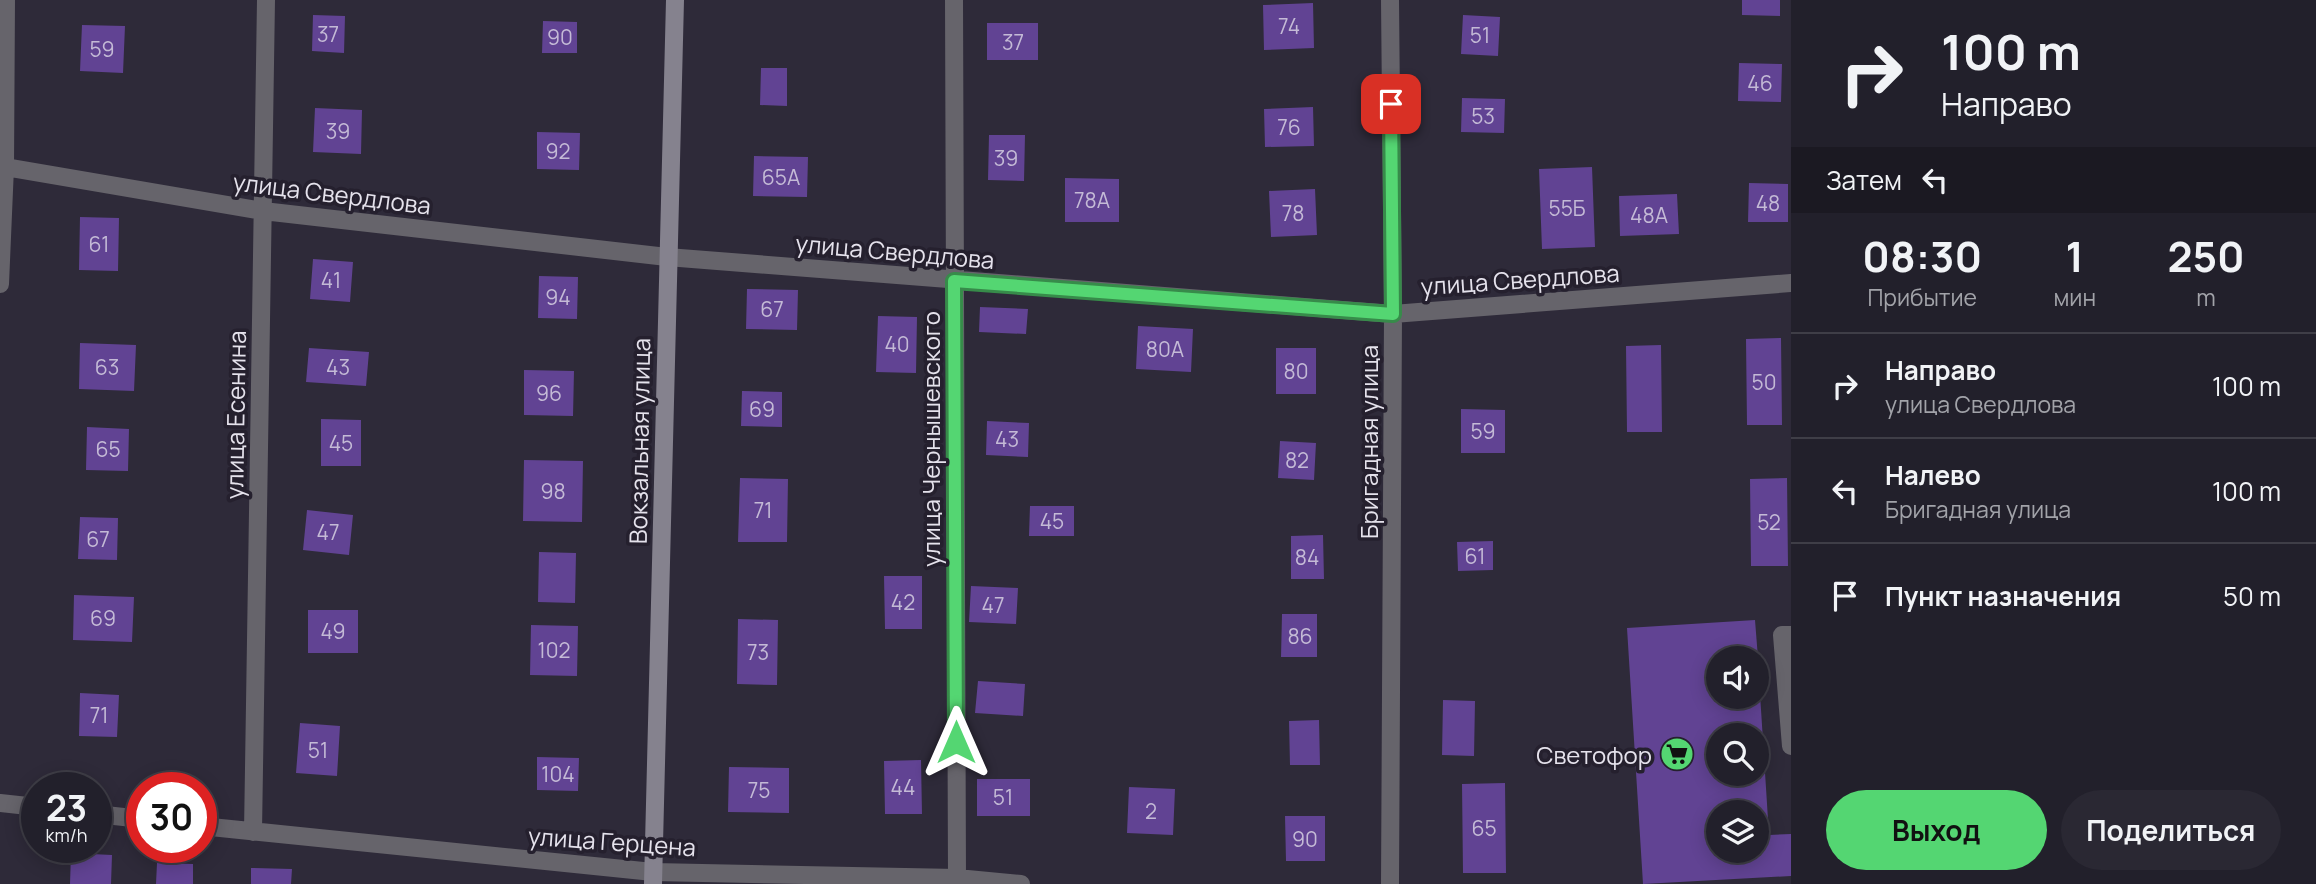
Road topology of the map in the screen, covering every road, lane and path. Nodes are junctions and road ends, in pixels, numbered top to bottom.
1 (6, 0) edge
2 (266, 0) edge
3 (675, 0) edge
4 (954, 0) edge
5 (1390, 0) edge
6 (3, 167) edge
7 (263, 211) junction
8 (667, 257) junction
9 (954, 281) junction
10 (1791, 283) edge
11 (0, 284) edge
12 (1393, 314) junction
13 (1791, 635) edge
14 (1791, 746) edge
15 (0, 803) edge
16 (21, 805) edge
17 (217, 828) edge
18 (253, 832) junction
19 (653, 878) edge
20 (957, 878) junction
21 (1021, 884) edge
22 (1390, 884) edge

1 - 6 street
2 - 7 street, улица Есенина
3 - 8 main road, Вокзальная улица
4 - 9 street, улица Чернышевского
5 - 12 street, Бригадная улица
6 - 7 street, улица Свердлова
6 - 11 street
7 - 8 street, улица Свердлова
7 - 18 street, улица Есенина
8 - 9 street, улица Свердлова
8 - 19 main road, Вокзальная улица
9 - 12 street, улица Свердлова
9 - 20 street, улица Чернышевского
10 - 12 street, улица Свердлова
12 - 22 street, Бригадная улица
13 - 14 street
15 - 16 street
17 - 18 street, улица Герцена
18 - 19 street, улица Герцена
19 - 20 street, улица Герцена
20 - 21 street, улица Герцена

